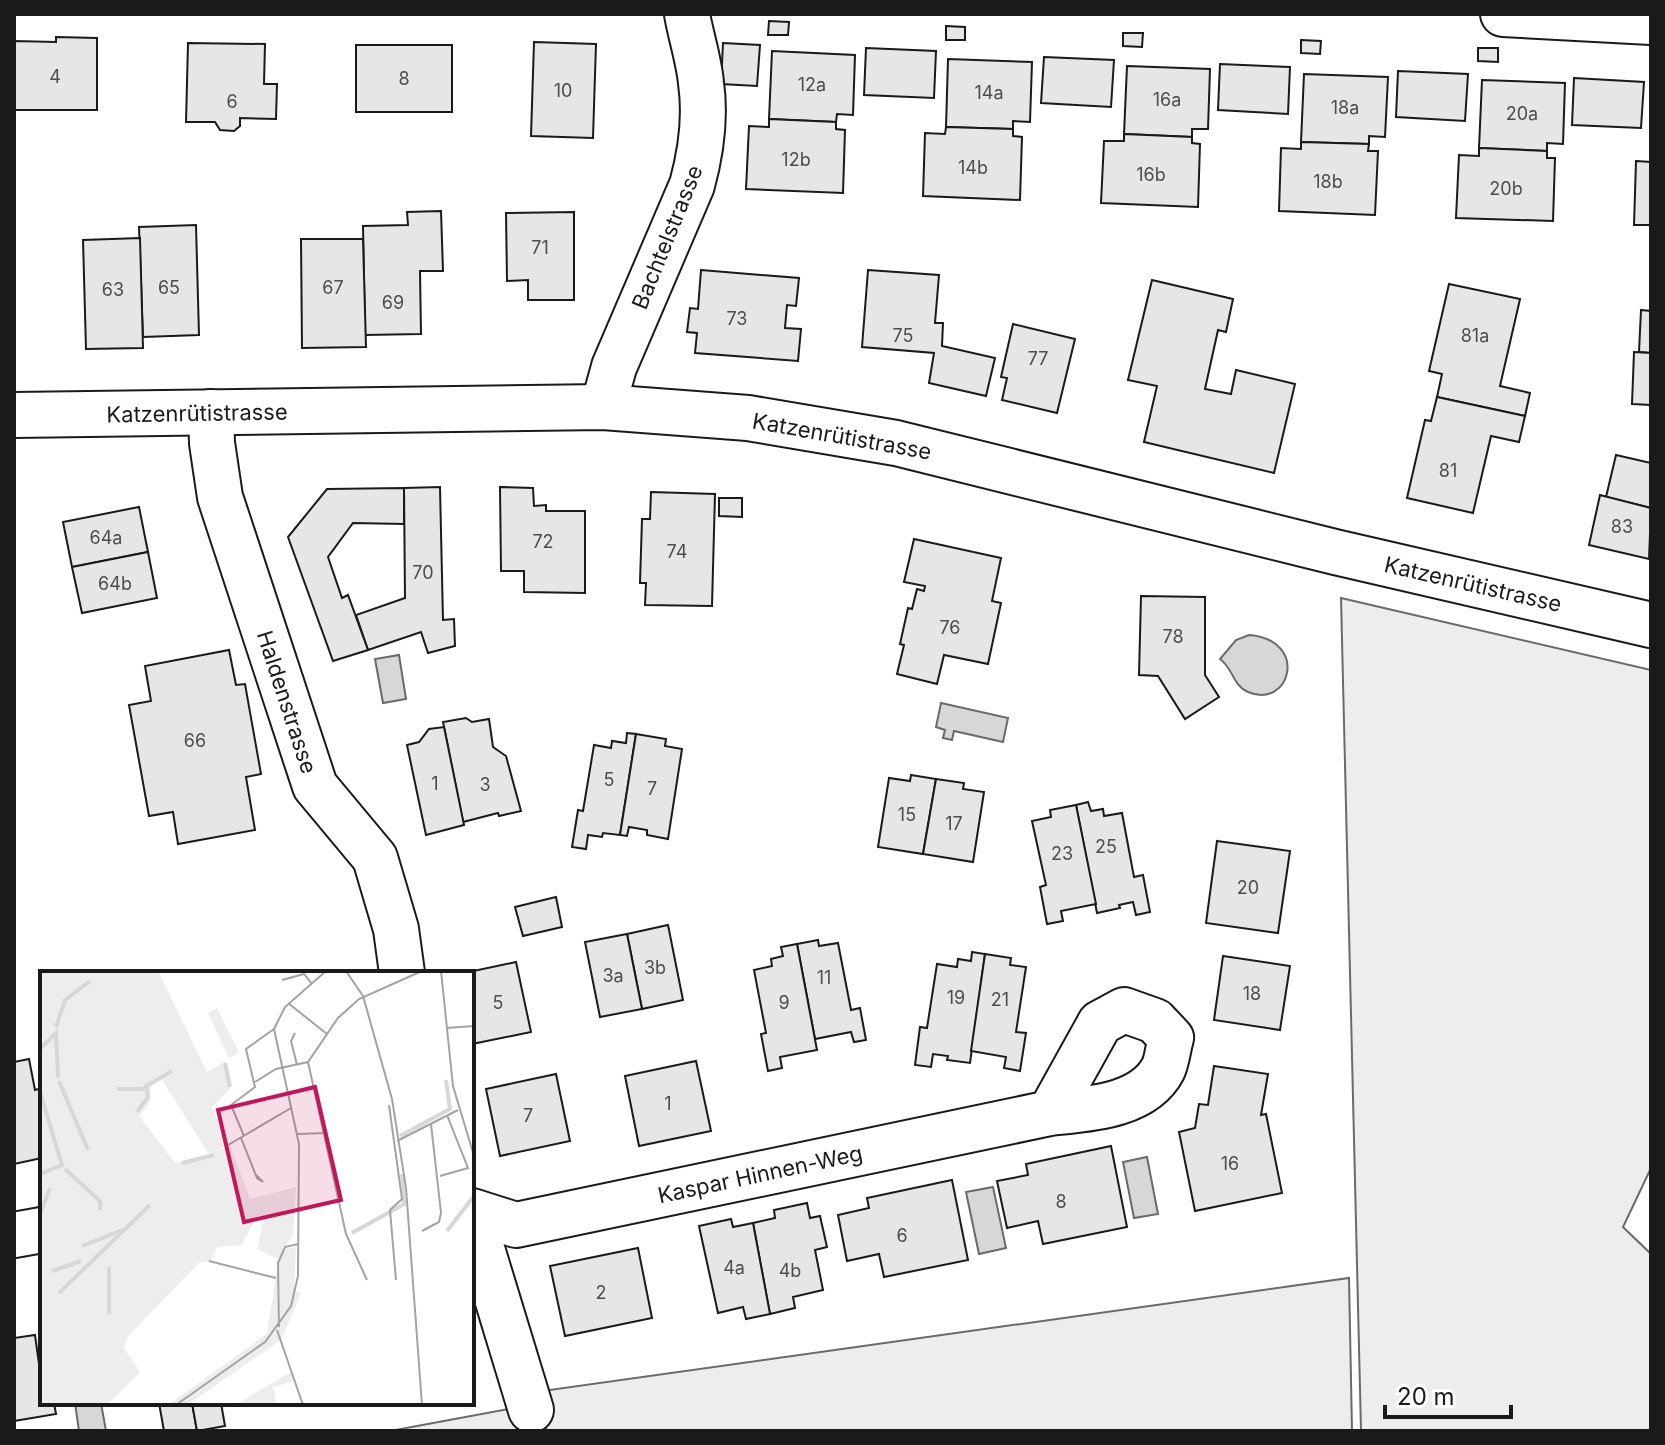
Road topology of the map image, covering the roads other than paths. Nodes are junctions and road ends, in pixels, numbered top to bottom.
1 (687, 14) edge
2 (1503, 14) edge
3 (1651, 22) edge
4 (603, 407) junction
5 (211, 412) junction
6 (14, 415) edge
7 (1651, 625) edge
8 (402, 971) edge
9 (1050, 1113) dead end
10 (474, 1214) edge
11 (474, 1221) edge
12 (40, 1230) edge
13 (14, 1235) edge
14 (531, 1410) dead end

1 - 4 street, Bachtelstrasse
2 - 3 street
4 - 5 street, Katzenrütistrasse
4 - 7 street, Katzenrütistrasse
5 - 6 street, Katzenrütistrasse
5 - 8 street, Haldenstrasse
9 - 10 street, Kaspar Hinnen-Weg
11 - 14 street
12 - 13 street

